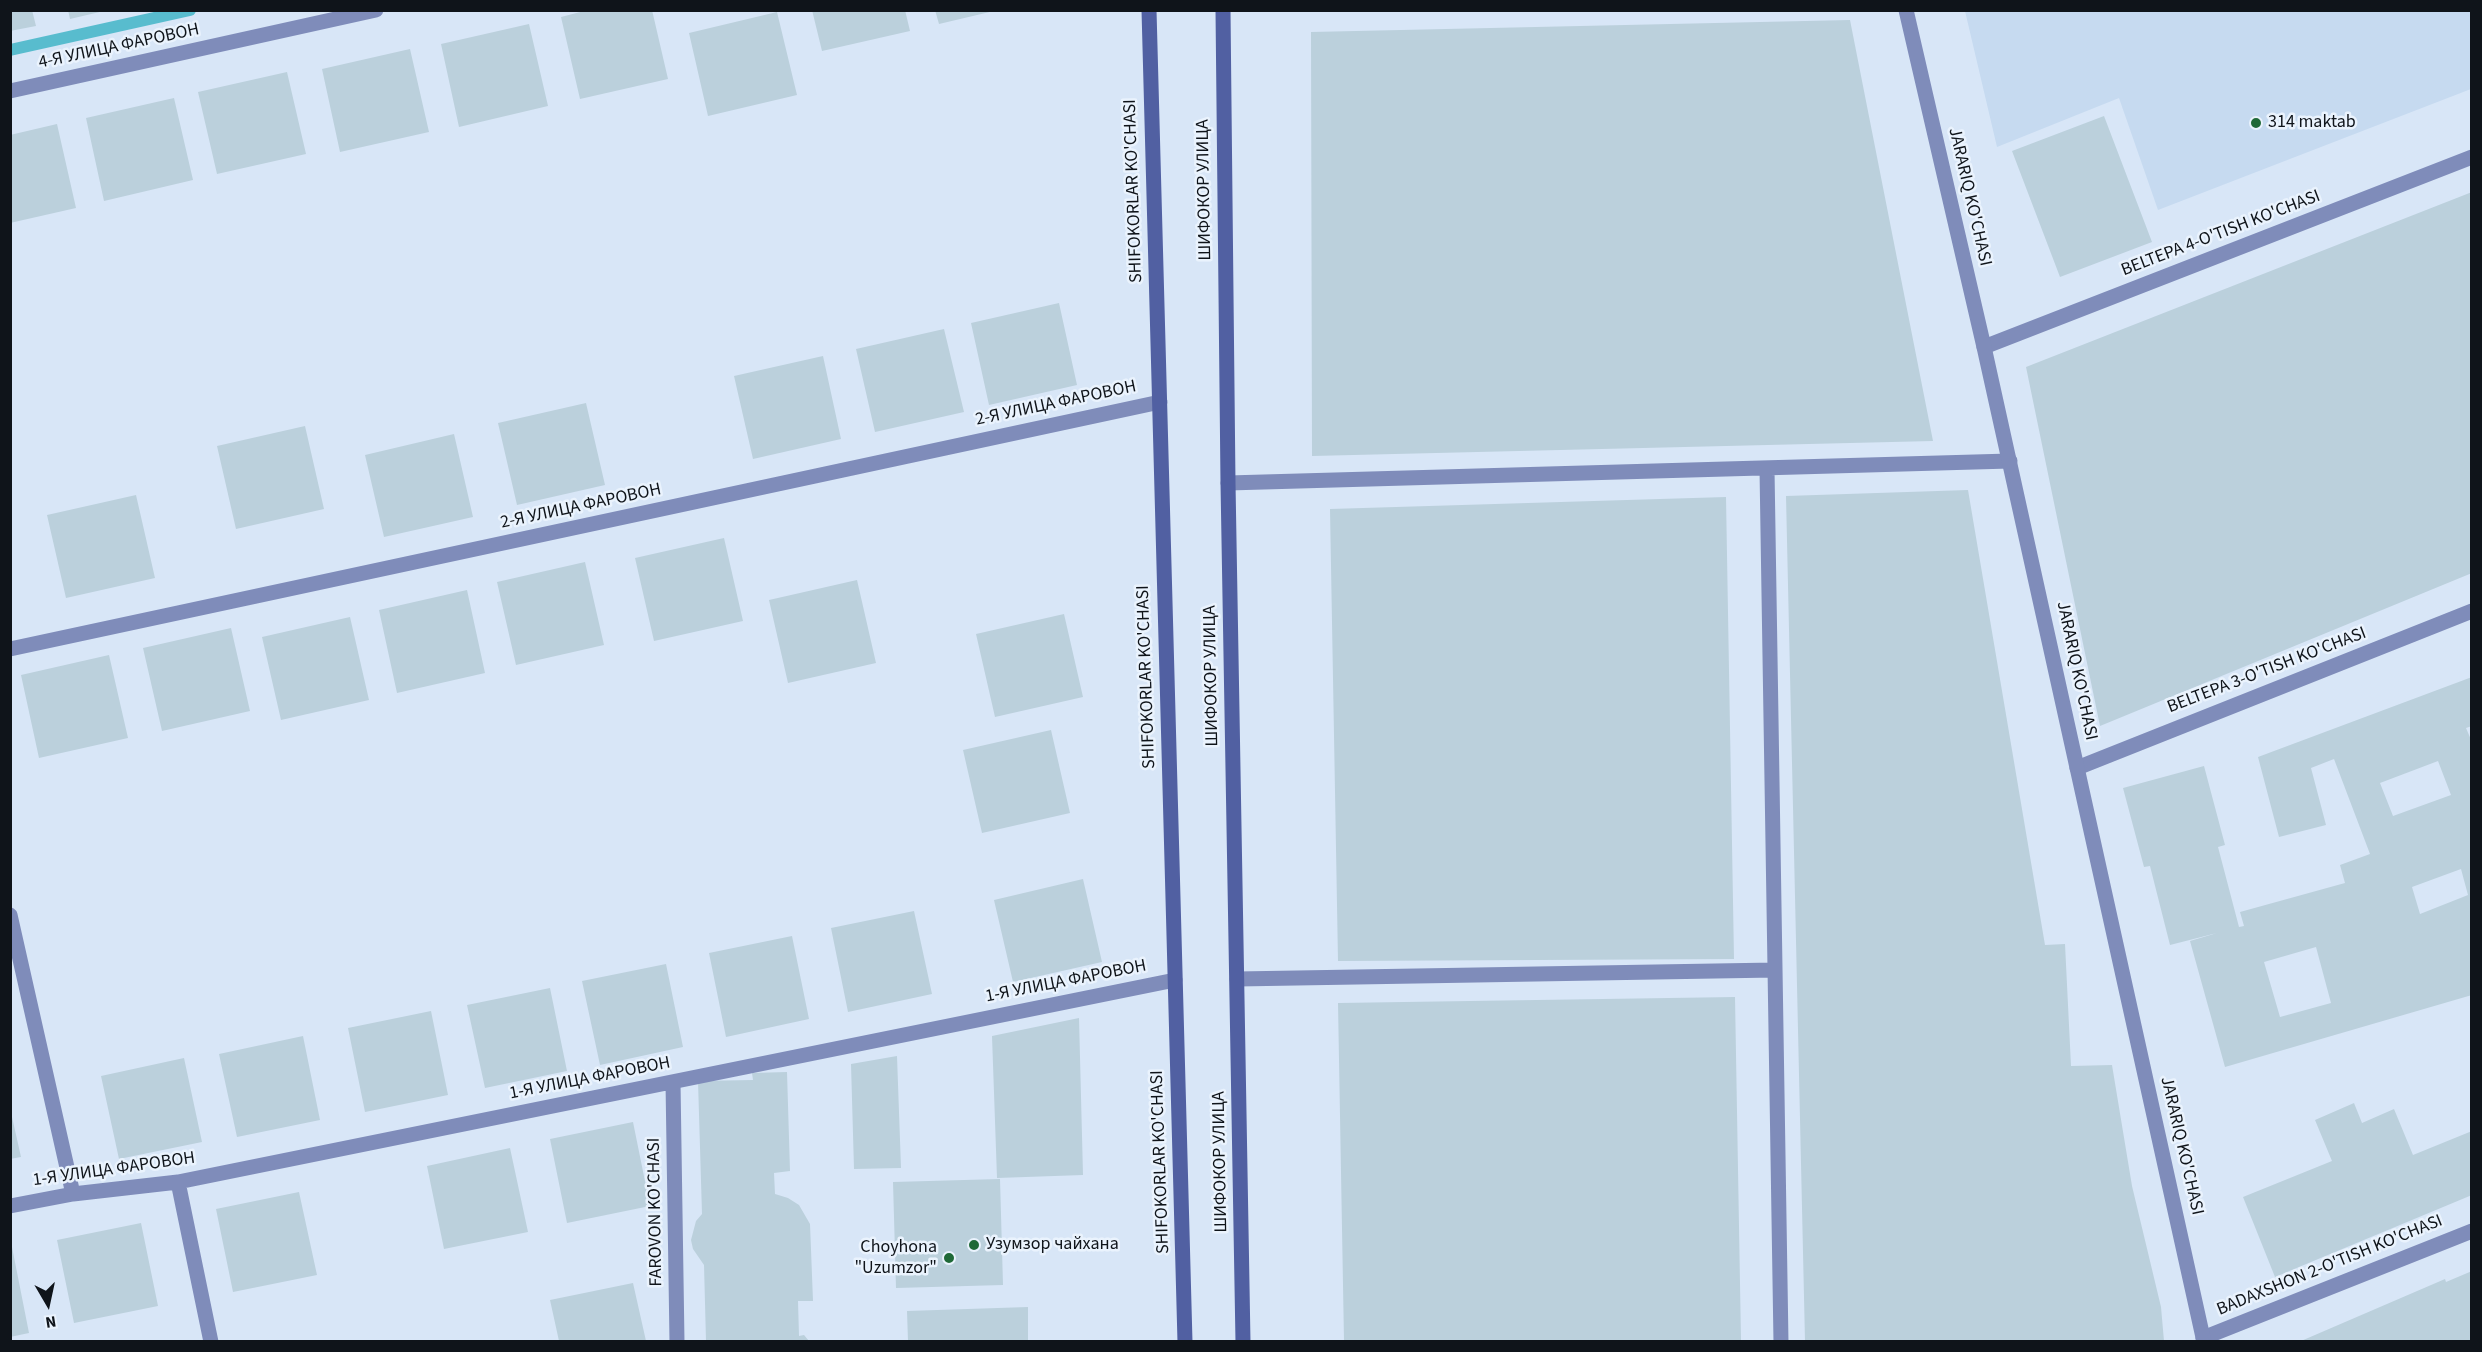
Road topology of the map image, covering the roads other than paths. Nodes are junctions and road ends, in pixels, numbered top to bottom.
1 (376, 10) edge
2 (1149, 10) edge
3 (1223, 10) edge
4 (1906, 10) edge
5 (10, 91) edge
6 (2472, 157) edge
7 (1984, 347) junction
8 (1160, 402) junction
9 (2010, 461) junction
10 (1767, 469) junction
11 (1228, 483) junction
12 (2472, 611) edge
13 (10, 649) edge
14 (2077, 768) junction
15 (10, 915) edge
16 (1775, 970) junction
17 (1175, 980) junction
18 (1237, 980) junction
19 (673, 1082) junction
20 (178, 1182) junction
21 (73, 1194) junction
22 (10, 1206) edge
23 (2472, 1231) edge
24 (2204, 1340) edge
25 (211, 1341) edge
26 (677, 1341) edge
27 (1185, 1341) edge
28 (1243, 1341) edge
29 (1781, 1341) edge

1 - 5 street, 4-Я УЛИЦА ФАРОВОН
2 - 8 main road, SHIFOKORLAR KO'CHASI
3 - 11 main road, ШИФОКОР УЛИЦА
4 - 7 street, JARARIQ KO'CHASI
6 - 7 street, BELTEPA 4-O'TISH KO'CHASI
7 - 9 street, JARARIQ KO'CHASI
8 - 13 street, 2-Я УЛИЦА ФАРОВОН
8 - 17 main road, SHIFOKORLAR KO'CHASI
9 - 10 street
9 - 14 street, JARARIQ KO'CHASI
10 - 11 street
10 - 16 street
11 - 18 main road, ШИФОКОР УЛИЦА
12 - 14 street, BELTEPA 3-O'TISH KO'CHASI
14 - 24 street, JARARIQ KO'CHASI
15 - 21 street
16 - 18 street
16 - 29 street
17 - 19 street, 1-Я УЛИЦА ФАРОВОН
17 - 27 main road, SHIFOKORLAR KO'CHASI
18 - 28 main road, ШИФОКОР УЛИЦА
19 - 20 street, 1-Я УЛИЦА ФАРОВОН
19 - 26 street, FAROVON KO'CHASI
20 - 21 street, 1-Я УЛИЦА ФАРОВОН
20 - 25 street
21 - 22 street, 1-Я УЛИЦА ФАРОВОН
23 - 24 street, BADAXSHON 2-O'TISH KO'CHASI

